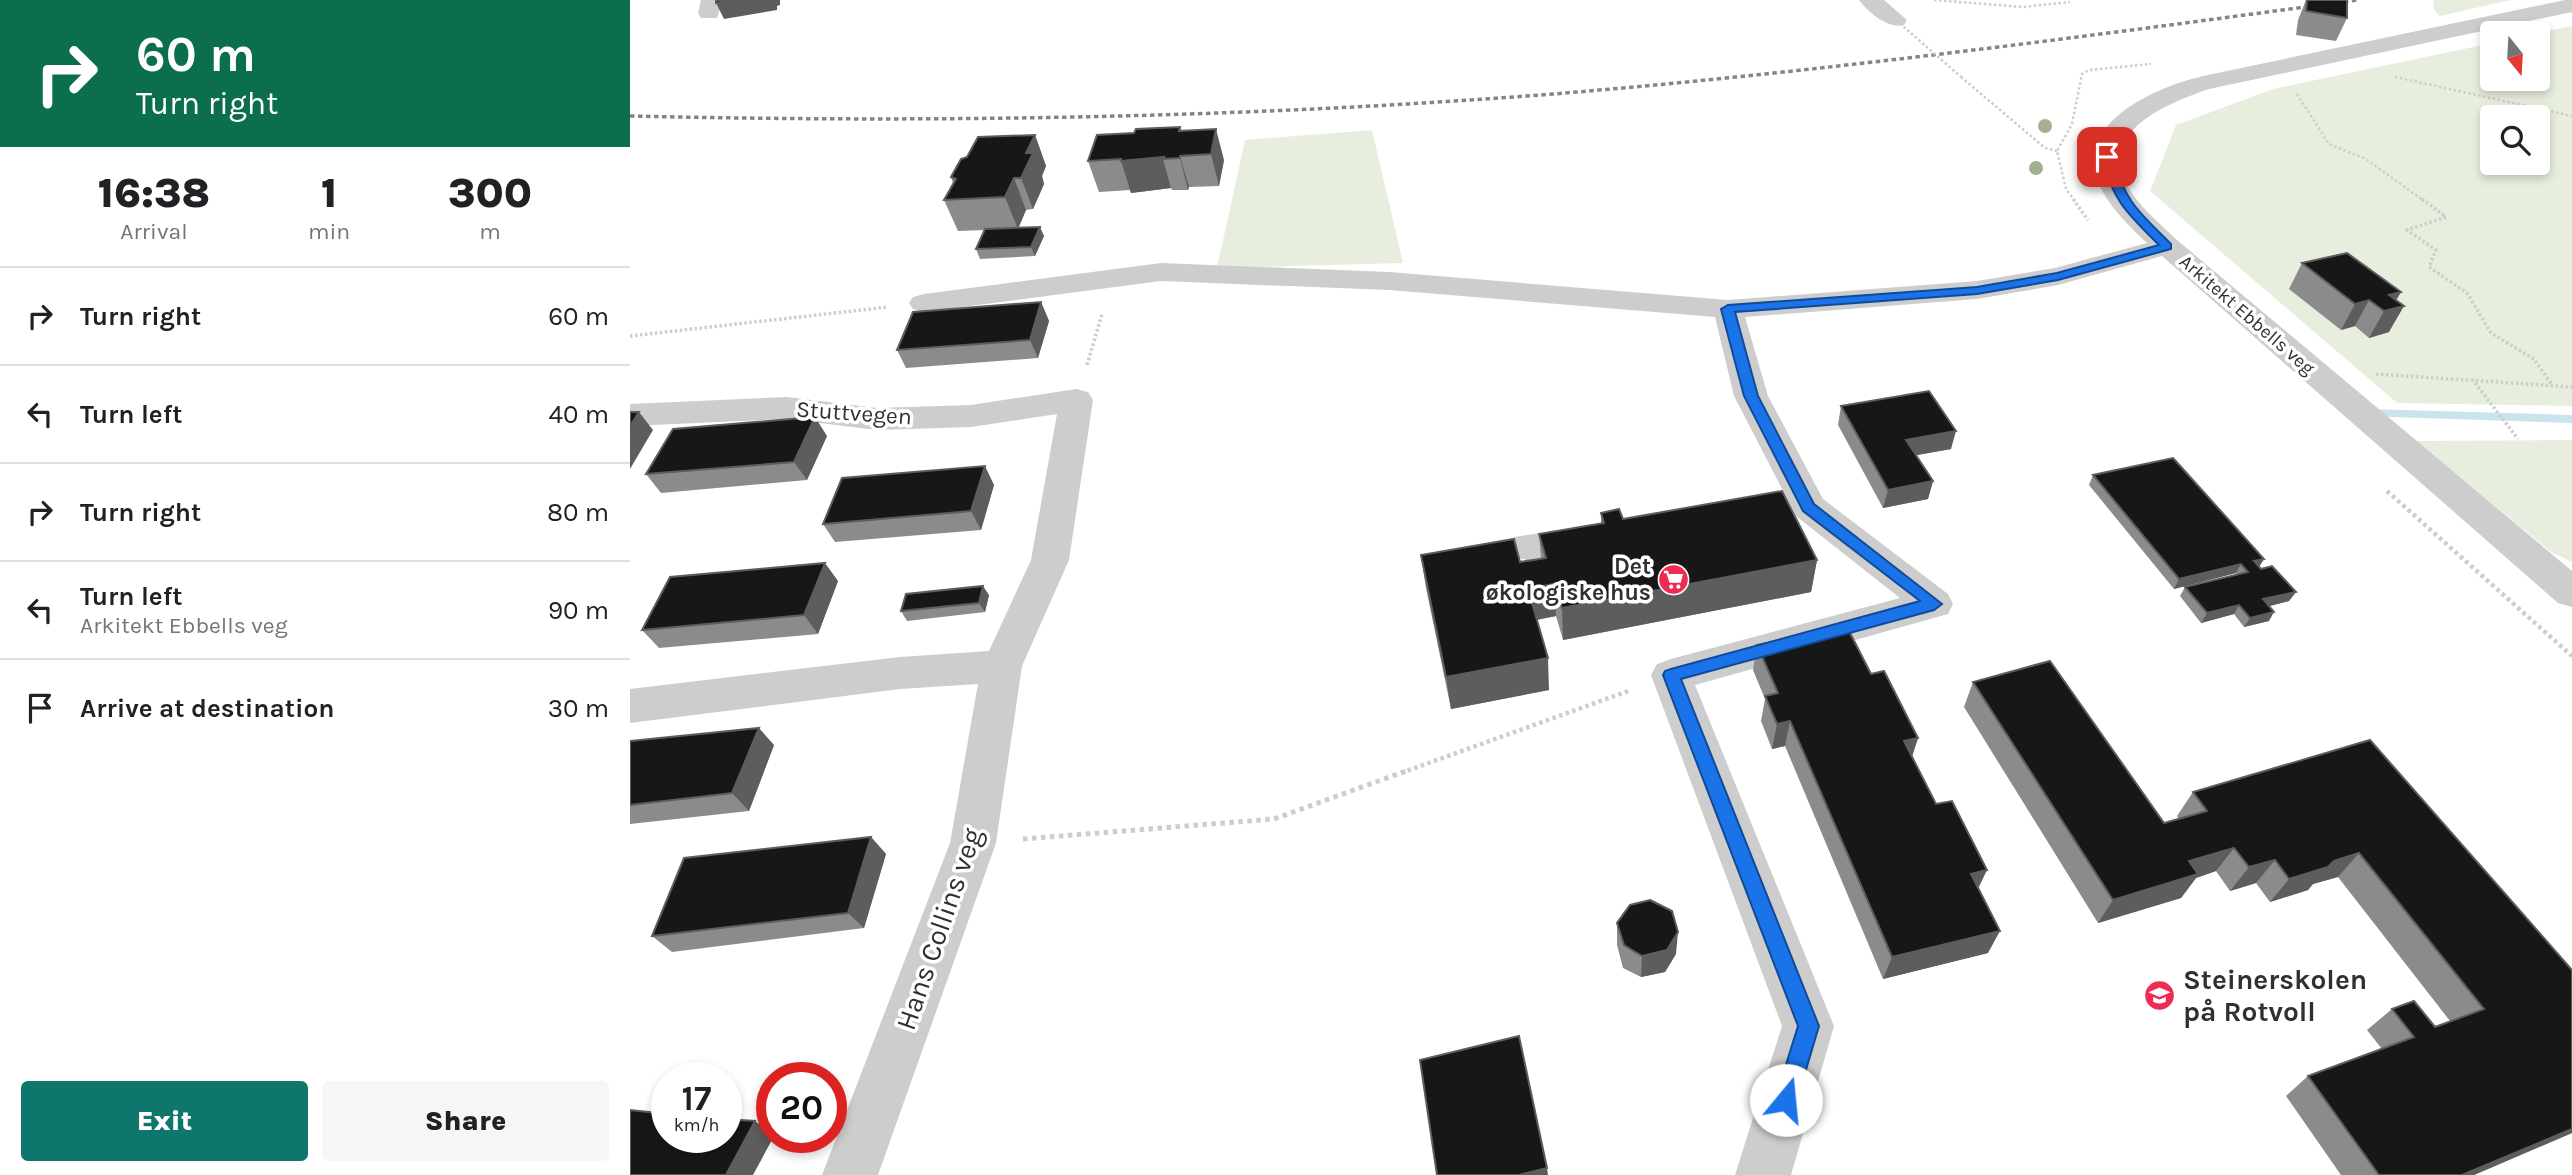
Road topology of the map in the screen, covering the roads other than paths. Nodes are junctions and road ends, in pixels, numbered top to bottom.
1 (1871, 0) edge
2 (2572, 5) edge
3 (1896, 20) road end
4 (2167, 246) junction
5 (924, 303) road end
6 (1728, 309) junction
7 (1076, 400) joint
8 (630, 415) edge
9 (1621, 534) edge
10 (1527, 547) dead end
11 (2572, 593) edge
12 (1002, 666) junction
13 (630, 706) edge
14 (850, 1175) edge
15 (1763, 1175) edge

1 - 3 street
2 - 4 street, Arkitekt Ebbells veg
4 - 6 street
4 - 11 street, Arkitekt Ebbells veg
5 - 6 street
6 - 15 street
7 - 8 street, Stuttvegen
7 - 12 street, Hans Collins veg
9 - 10 street
12 - 13 street
12 - 14 street, Hans Collins veg

